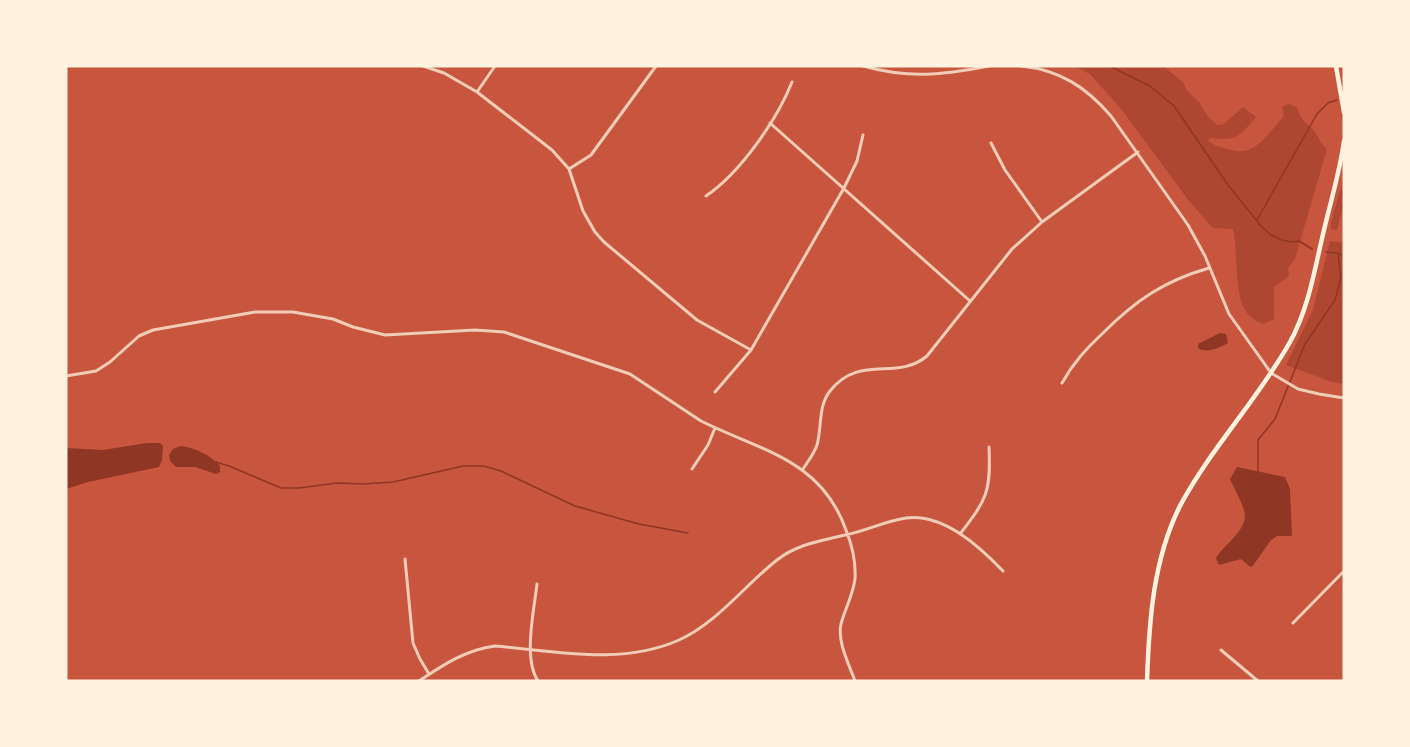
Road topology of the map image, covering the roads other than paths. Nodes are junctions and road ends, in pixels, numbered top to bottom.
1 (423, 66) edge
2 (495, 66) edge
3 (656, 66) edge
4 (862, 66) edge
5 (989, 66) edge
6 (1021, 66) edge
7 (1336, 66) edge
8 (792, 82) dead end
9 (477, 92) junction
10 (1344, 112) edge
11 (770, 123) junction
12 (863, 135) dead end
13 (1344, 141) edge
14 (991, 143) dead end
15 (1138, 152) junction
16 (568, 169) junction
17 (844, 188) junction
18 (706, 196) dead end
19 (1042, 222) junction
20 (1209, 268) junction
21 (970, 301) junction
22 (751, 350) junction
23 (1271, 373) junction
24 (66, 376) edge
25 (1062, 383) dead end
26 (715, 392) dead end
27 (1344, 398) edge
28 (715, 428) junction
29 (989, 447) dead end
30 (692, 469) dead end
31 (802, 469) junction
32 (960, 534) junction
33 (848, 535) junction
34 (405, 559) dead end
35 (1003, 571) dead end
36 (1344, 571) edge
37 (537, 584) dead end
38 (1293, 622) dead end
39 (531, 650) junction
40 (1221, 650) dead end
41 (429, 674) junction
42 (419, 681) edge
43 (538, 681) edge
44 (855, 681) edge
45 (1147, 681) edge
46 (1258, 681) edge

1 - 9 street
2 - 9 street
3 - 16 street
4 - 5 street
6 - 15 street
7 - 10 main road
8 - 11 street
9 - 16 street
11 - 17 street
11 - 18 street
12 - 17 street
13 - 23 main road
14 - 19 street
15 - 19 street
15 - 20 street
16 - 22 street
17 - 21 street
17 - 22 street
19 - 21 street
20 - 23 street
20 - 25 street
21 - 31 street
22 - 26 street
23 - 27 street
23 - 45 main road
24 - 28 street
28 - 30 street
28 - 31 street
29 - 32 street
31 - 33 street
32 - 33 street
32 - 35 street
33 - 39 street
33 - 44 street
34 - 41 street
36 - 38 street
37 - 39 street
39 - 41 street
39 - 43 street
40 - 46 street
41 - 42 street

